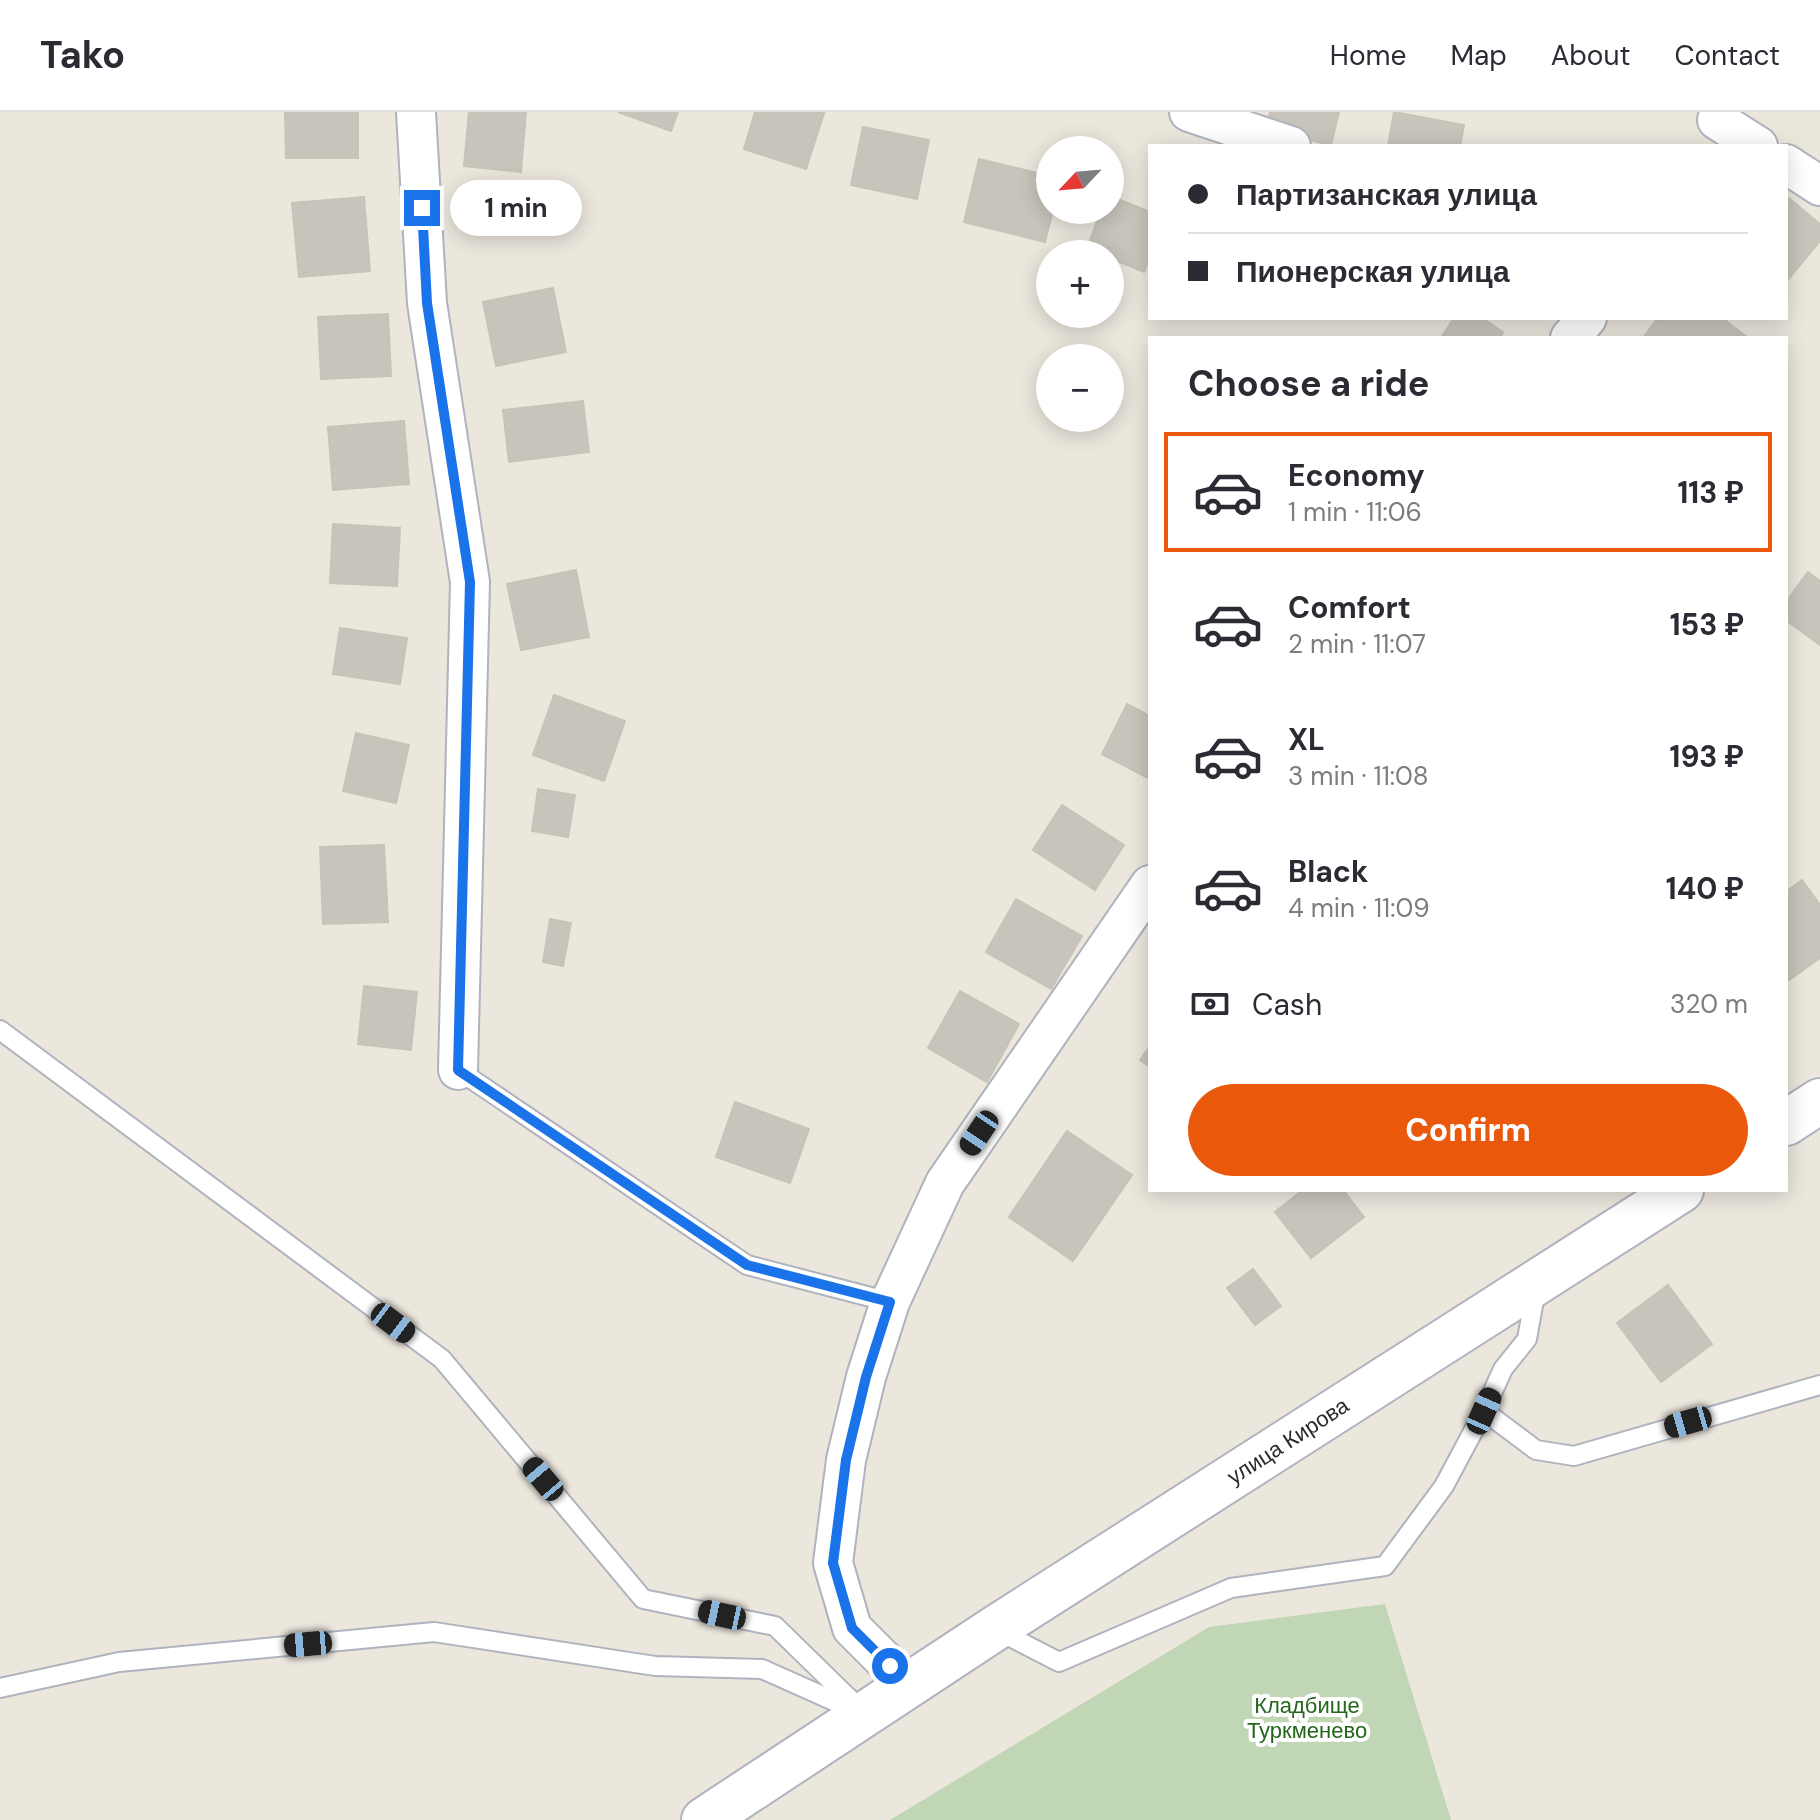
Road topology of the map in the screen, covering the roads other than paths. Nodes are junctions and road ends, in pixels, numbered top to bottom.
1 (416, 112) edge
2 (1189, 112) edge
3 (1713, 126) edge
4 (1285, 144) edge
5 (1754, 144) edge
6 (1788, 165) edge
7 (1820, 186) edge
8 (1585, 320) edge
9 (1572, 336) edge
10 (1148, 888) edge
11 (0, 1030) edge
12 (458, 1070) joint
13 (1820, 1101) edge
14 (1788, 1122) edge
15 (1678, 1192) edge
16 (1537, 1282) junction
17 (890, 1302) junction
18 (1820, 1385) edge
19 (1484, 1411) junction
20 (994, 1629) junction
21 (0, 1688) edge
22 (890, 1698) junction
23 (704, 1820) edge

1 - 12 street
2 - 4 street
3 - 5 street
6 - 7 street
8 - 9 street
10 - 17 street
11 - 22 lane
12 - 17 lane
13 - 14 main road
15 - 16 main road, улица Кирова
16 - 19 lane
16 - 20 main road, улица Кирова
17 - 22 street
18 - 19 lane
19 - 20 lane
20 - 22 main road, улица Кирова
21 - 22 lane
22 - 23 main road, улица Кирова

